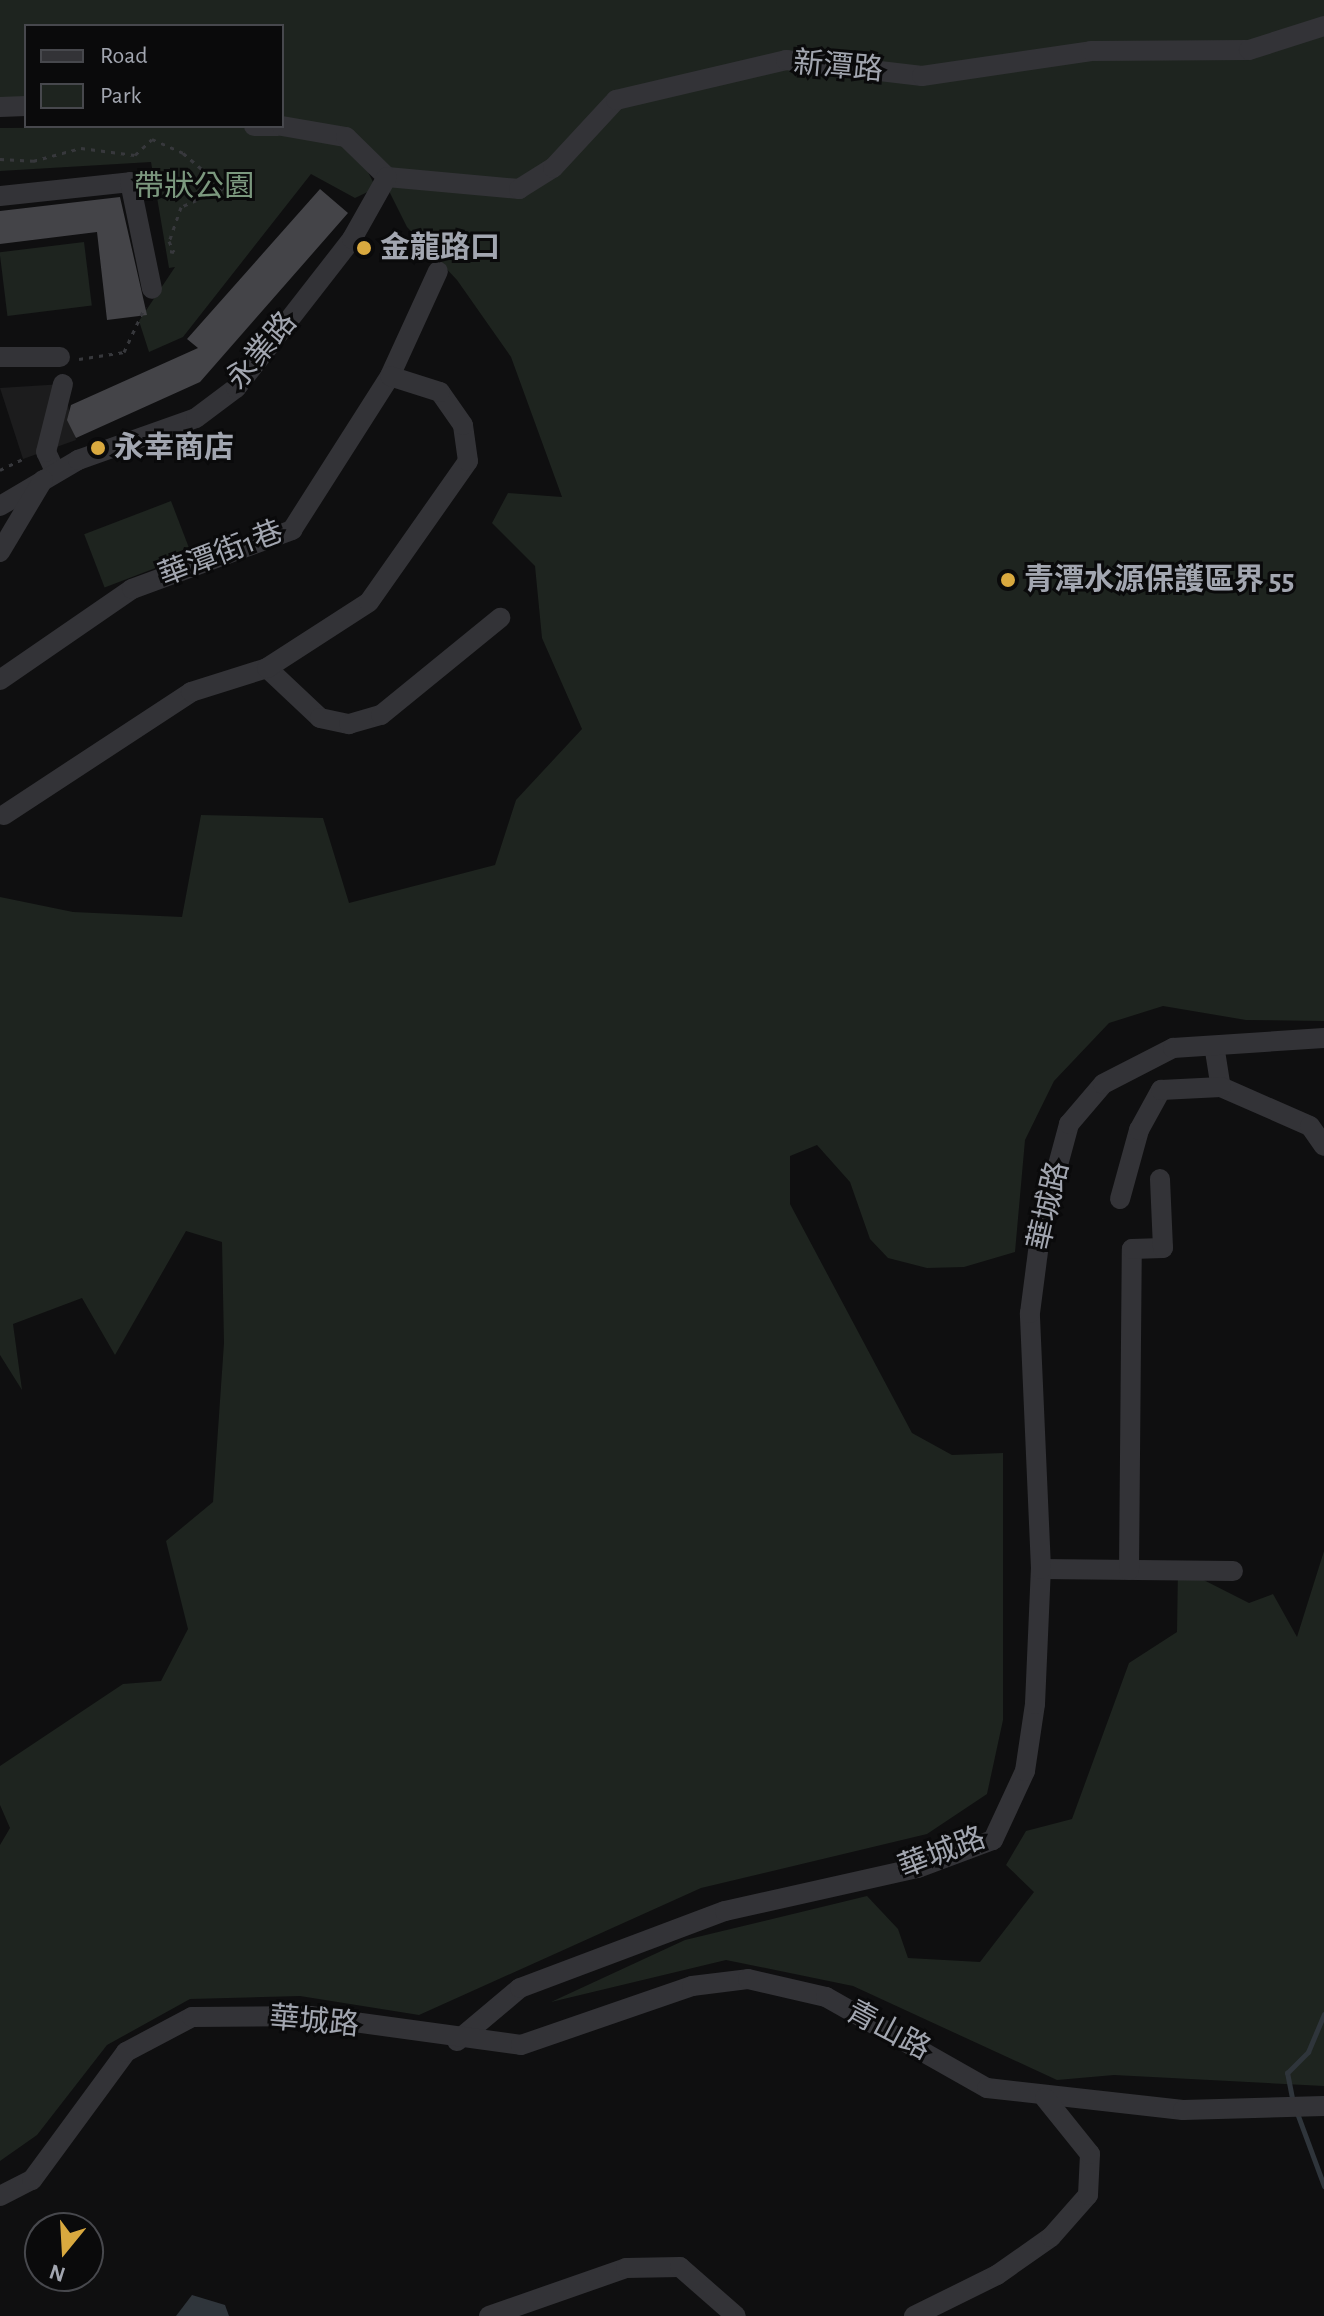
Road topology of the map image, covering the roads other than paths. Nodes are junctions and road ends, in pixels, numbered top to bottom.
1 (1324, 26) edge
2 (24, 106) edge
3 (0, 107) edge
4 (284, 127) edge
5 (387, 177) junction
6 (0, 196) edge
7 (438, 271) dead end
8 (152, 289) road end
9 (0, 357) edge
10 (60, 357) road end
11 (390, 376) junction
12 (63, 384) dead end
13 (50, 474) junction
14 (0, 506) edge
15 (0, 552) edge
16 (500, 618) dead end
17 (267, 668) junction
18 (0, 680) edge
19 (4, 815) dead end
20 (1324, 1038) edge
21 (1215, 1051) junction
22 (1221, 1087) junction
23 (1317, 1125) edge
24 (1324, 1146) edge
25 (1160, 1179) dead end
26 (1120, 1199) dead end
27 (1041, 1569) junction
28 (1129, 1570) junction
29 (1233, 1571) dead end
30 (457, 2041) junction
31 (1045, 2098) junction
32 (1324, 2106) edge
33 (0, 2196) edge
34 (489, 2316) edge
35 (736, 2316) edge
36 (914, 2316) edge

1 - 5 street, 新潭路
2 - 3 street
4 - 5 street
5 - 13 street, 永業路
6 - 8 street
7 - 11 street, 華潭街1巷
9 - 10 street
11 - 17 street
11 - 18 street, 華潭街1巷
12 - 13 street
13 - 14 street, 永業路
13 - 15 street
16 - 17 street
17 - 19 street
20 - 21 street, 華城路
21 - 22 street
21 - 27 street, 華城路
22 - 23 street
22 - 26 street
23 - 24 street
25 - 28 street
27 - 28 street
27 - 30 street, 華城路
28 - 29 street
30 - 31 street, 青山路
30 - 33 street, 華城路
31 - 32 street, 青山路
31 - 36 street
34 - 35 street

